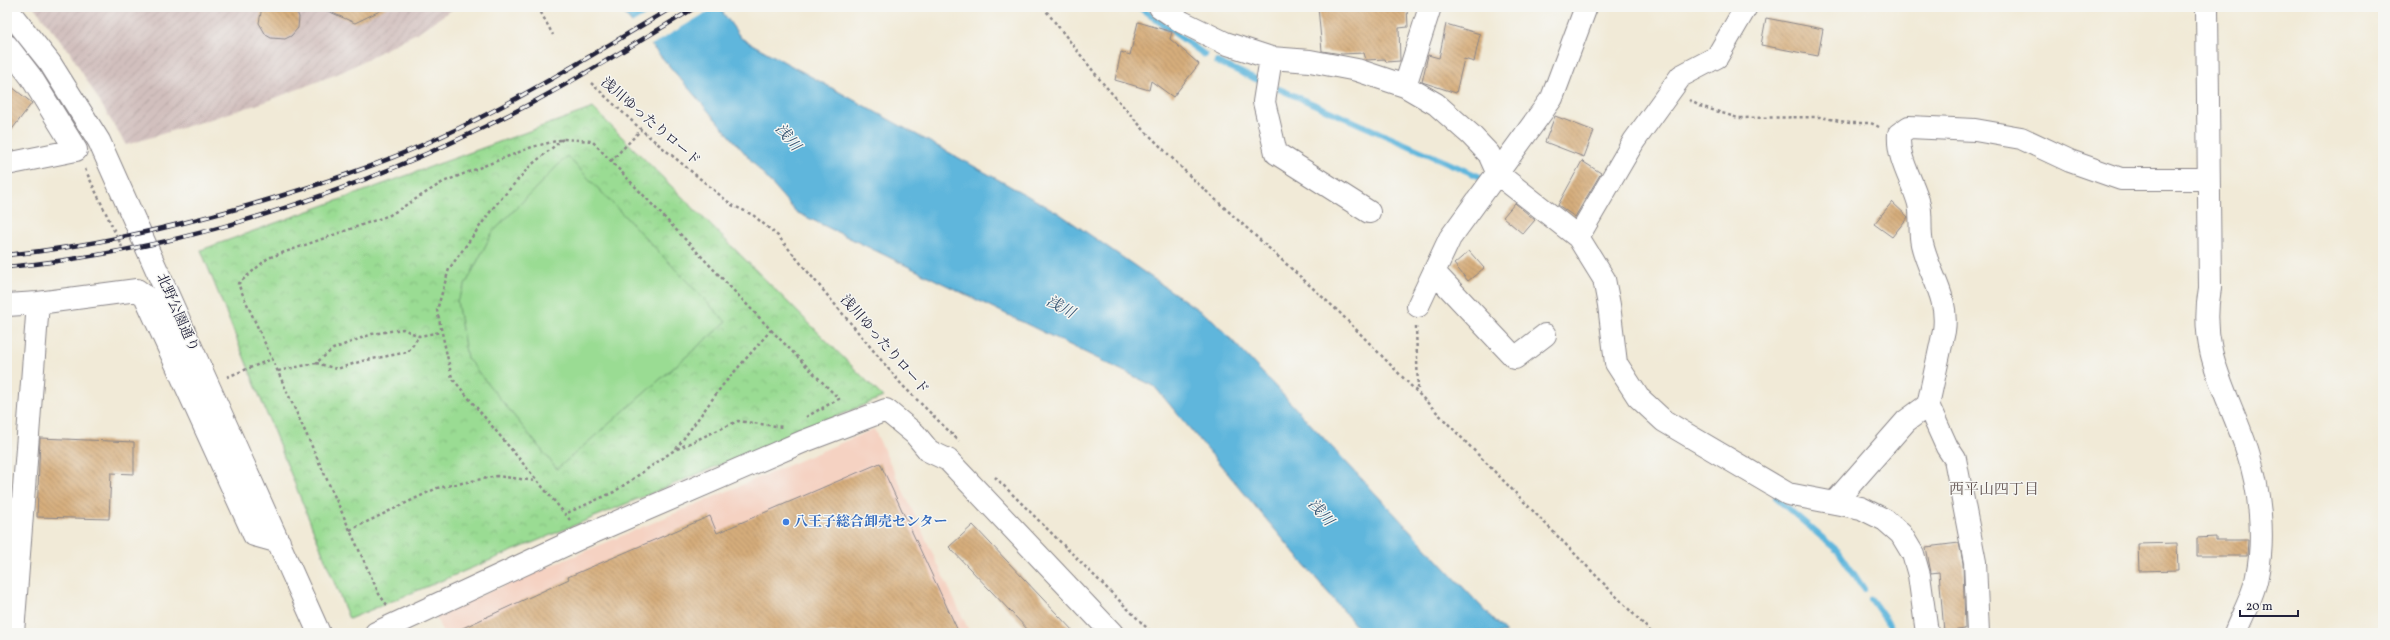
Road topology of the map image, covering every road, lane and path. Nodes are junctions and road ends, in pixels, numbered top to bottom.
1 (538, 7) edge
2 (1043, 7) edge
3 (1160, 7) edge
4 (1430, 7) edge
5 (1586, 7) edge
6 (1746, 7) edge
7 (2207, 7) edge
8 (7, 8) edge
9 (553, 35) dead end
10 (7, 46) edge
11 (1271, 58) junction
12 (591, 83) dead end
13 (1406, 86) junction
14 (1671, 90) junction
15 (641, 130) junction
16 (1900, 134) junction
17 (564, 139) junction
18 (76, 150) junction
19 (611, 161) junction
20 (7, 164) edge
21 (1498, 174) junction
22 (2208, 179) junction
23 (1369, 212) dead end
24 (1578, 237) junction
25 (125, 254) dead end
26 (1434, 272) junction
27 (38, 303) junction
28 (7, 305) edge
29 (1418, 306) joint
30 (771, 330) junction
31 (441, 332) junction
32 (1545, 335) dead end
33 (418, 336) junction
34 (272, 359) junction
35 (316, 363) junction
36 (278, 371) junction
37 (209, 385) junction
38 (1418, 391) junction
39 (1928, 405) junction
40 (822, 408) junction
41 (803, 418) dead end
42 (784, 427) dead end
43 (836, 430) junction
44 (960, 443) dead end
45 (676, 449) junction
46 (994, 476) dead end
47 (537, 481) junction
48 (1834, 503) junction
49 (565, 514) junction
50 (350, 530) junction
51 (580, 538) junction
52 (279, 542) junction
53 (399, 622) junction
54 (13, 633) edge
55 (319, 633) edge
56 (376, 633) edge
57 (1112, 633) edge
58 (1152, 633) edge
59 (1652, 633) edge
60 (1926, 633) edge
61 (1978, 633) edge
62 (2235, 633) edge

1 - 9 path
2 - 38 path
3 - 11 street
4 - 13 street
5 - 21 street
6 - 14 street
7 - 22 street
8 - 37 street, 北野公園通り
10 - 18 street
11 - 13 street
11 - 23 street
12 - 15 path, 浅川ゆったりロード
13 - 21 street
14 - 16 path
14 - 24 street
15 - 19 path
15 - 44 path, 浅川ゆったりロード
16 - 22 street
16 - 39 street
17 - 19 path
17 - 31 path
17 - 34 path
18 - 20 street
18 - 25 path
19 - 30 path
21 - 24 street
21 - 26 street
22 - 62 street
24 - 48 street
26 - 29 street
26 - 32 street
27 - 28 street
27 - 52 street
27 - 54 street
29 - 38 path
30 - 40 path
30 - 45 path
31 - 33 path
31 - 47 path
33 - 35 path
33 - 35 path
34 - 36 path
34 - 37 path
35 - 36 path
36 - 50 path
37 - 52 street, 北野公園通り
38 - 59 path
39 - 48 street
39 - 61 street
40 - 41 path
40 - 43 path
42 - 45 path
43 - 51 street
43 - 57 street
45 - 49 path
46 - 58 path
47 - 49 path
47 - 50 path
48 - 60 street
49 - 51 path
50 - 53 path
51 - 53 street
52 - 55 street, 北野公園通り
53 - 56 street

